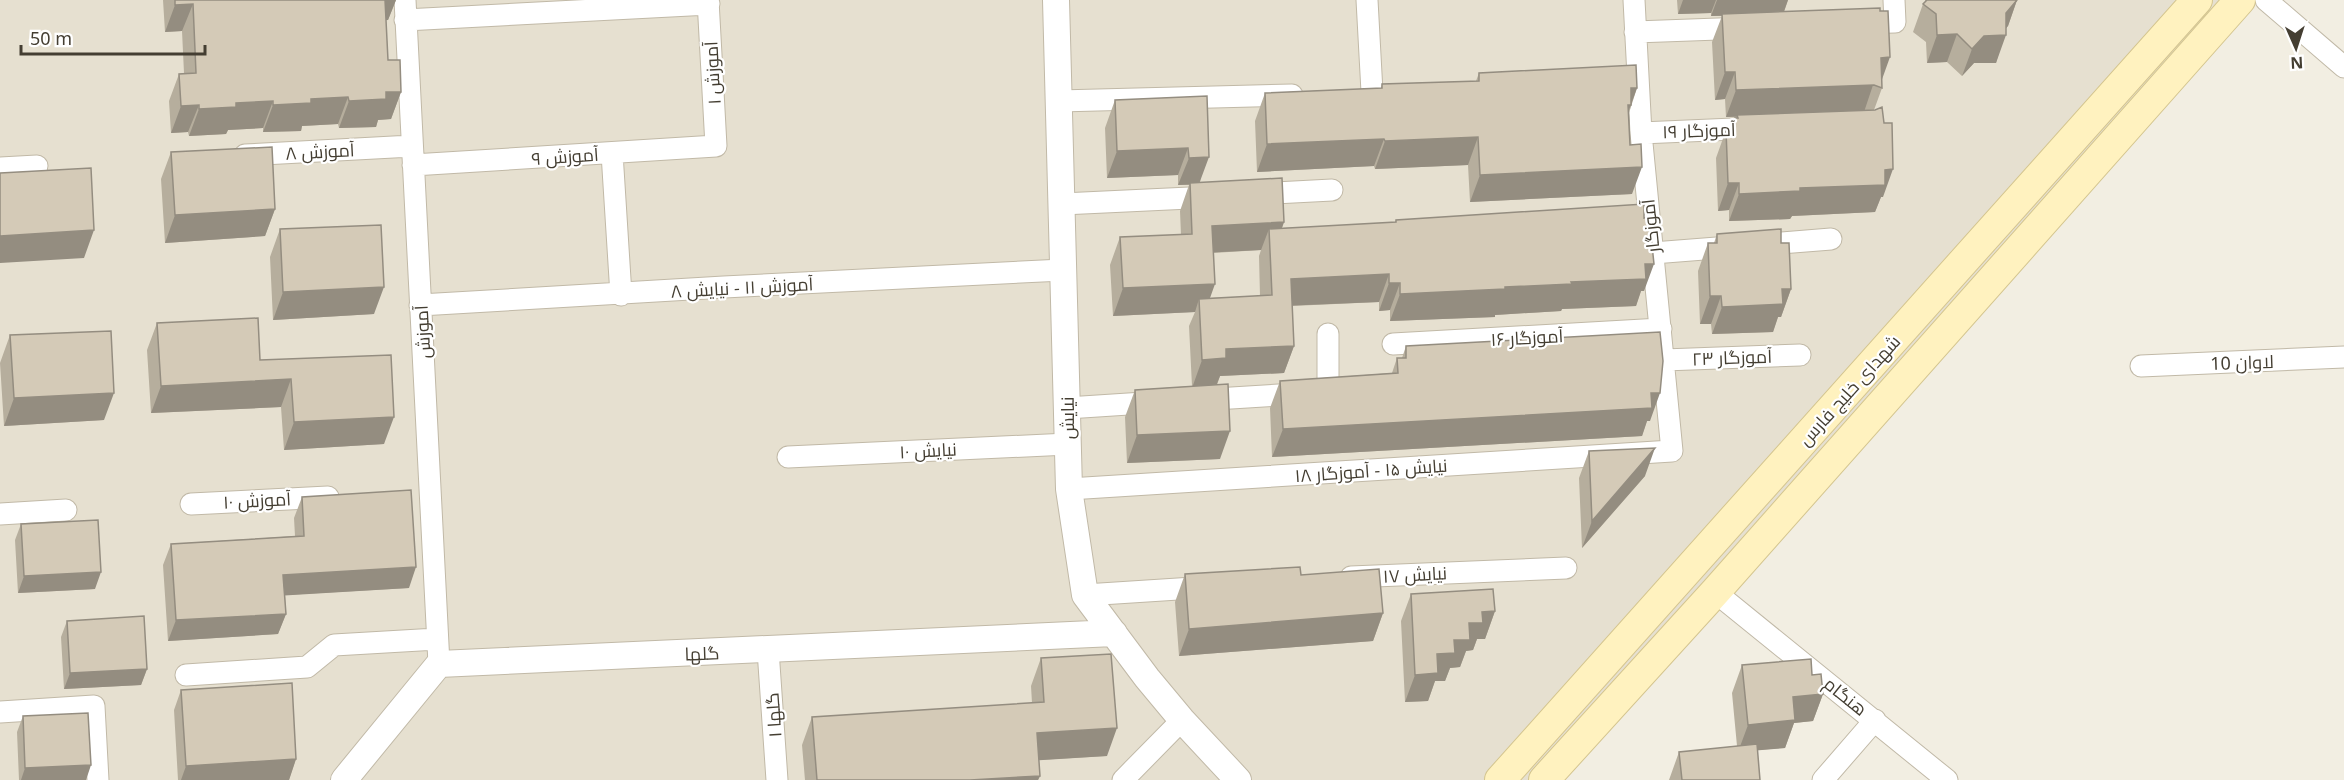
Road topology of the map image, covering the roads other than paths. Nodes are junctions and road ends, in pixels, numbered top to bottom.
1 (1056, 0) edge
2 (1367, 0) edge
3 (1634, 0) edge
4 (1894, 0) edge
5 (2197, 0) edge
6 (2240, 0) edge
7 (2266, 0) edge
8 (708, 2) edge
9 (405, 10) edge
10 (1836, 24) edge
11 (1765, 27) edge
12 (1635, 32) junction
13 (2344, 67) edge
14 (1637, 76) junction
15 (1614, 77) edge
16 (1395, 91) edge
17 (1372, 92) junction
18 (1349, 93) edge
19 (1314, 94) edge
20 (1059, 101) junction
21 (1782, 128) edge
22 (1641, 133) junction
23 (716, 146) joint
24 (612, 153) junction
25 (413, 155) junction
26 (226, 156) edge
27 (37, 166) dead end
28 (0, 168) edge
29 (1332, 190) dead end
30 (1062, 204) junction
31 (1650, 218) junction
32 (1626, 219) edge
33 (1831, 239) dead end
34 (1653, 253) junction
35 (1063, 270) junction
36 (621, 295) junction
37 (1934, 295) junction
38 (420, 305) junction
39 (1957, 319) junction
40 (1660, 329) junction
41 (1328, 334) dead end
42 (1893, 341) junction
43 (1393, 344) dead end
44 (1800, 355) dead end
45 (2344, 357) edge
46 (1664, 360) junction
47 (1919, 361) junction
48 (2141, 366) dead end
49 (1067, 408) junction
50 (1068, 444) junction
51 (1672, 451) joint
52 (788, 457) dead end
53 (1069, 489) junction
54 (430, 491) junction
55 (406, 493) edge
56 (346, 496) edge
57 (191, 504) dead end
58 (66, 510) dead end
59 (0, 514) edge
60 (1566, 568) dead end
61 (1327, 579) edge
62 (1223, 586) edge
63 (1715, 592) junction
64 (1085, 595) junction
65 (1114, 633) junction
66 (768, 650) junction
67 (438, 651) junction
68 (186, 675) dead end
69 (0, 712) edge
70 (1182, 720) junction
71 (1875, 720) junction
72 (98, 780) edge
73 (344, 780) edge
74 (777, 780) edge
75 (1123, 780) edge
76 (1238, 780) edge
77 (1500, 780) edge
78 (1544, 780) edge
79 (1823, 780) edge
80 (1947, 780) edge

1 - 20 street, نیایش
2 - 17 street
3 - 12 street, آموزگار
4 - 10 street
5 - 37 main road, شهدای خلیج فارس
6 - 39 main road, شهدای خلیج فارس
7 - 13 street
8 - 9 street
8 - 23 street, آموزش ۱
9 - 25 street, آموزش
11 - 12 street
12 - 14 street, آموزگار
14 - 15 street
14 - 22 street, آموزگار
16 - 17 street
17 - 18 street
19 - 20 street
20 - 30 street, نیایش
21 - 22 street, آموزگار ۱۹
22 - 31 street, آموزگار
23 - 24 street, آموزش ۹
24 - 25 street, آموزش ۹
24 - 36 street
25 - 26 street, آموزش ۸
25 - 38 street, آموزش
27 - 28 street
29 - 30 street
30 - 35 street, نیایش
31 - 32 street
31 - 34 street, آموزگار
33 - 34 street
34 - 40 street, آموزگار
35 - 36 street, آموزش ۱۱ - نیایش ۸
35 - 49 street, نیایش
36 - 38 street, آموزش ۱۱ - نیایش ۸
37 - 39 main road
37 - 42 main road, شهدای خلیج فارس
38 - 54 street, آموزش
39 - 47 main road, شهدای خلیج فارس
40 - 43 street, آموزگار ۱۶
40 - 46 street, آموزگار
41 - 49 street
42 - 47 main road
42 - 77 main road, شهدای خلیج فارس
44 - 46 street, آموزگار ۲۳
45 - 48 street, لاوان 10
46 - 51 street, آموزگار
47 - 63 main road, شهدای خلیج فارس
49 - 50 street, نیایش
50 - 52 street, نیایش ۱۰
50 - 53 street, نیایش
51 - 53 street, نیایش ۱۵ - آموزگار ۱۸
53 - 64 street, نیایش
54 - 55 street
54 - 67 street, آموزش
56 - 57 street, آموزش ۱۰
58 - 59 street
60 - 61 street, نیایش ۱۷
62 - 64 street
63 - 71 street, هنگام
63 - 78 main road, شهدای خلیج فارس
64 - 65 street, نیایش
65 - 66 street, گلها
65 - 70 street, نیایش
66 - 67 street, گلها
66 - 74 street, گلها ۱
67 - 68 street
67 - 73 street
69 - 72 street
70 - 75 street
70 - 76 street, نیایش
71 - 79 street
71 - 80 street, هنگام

